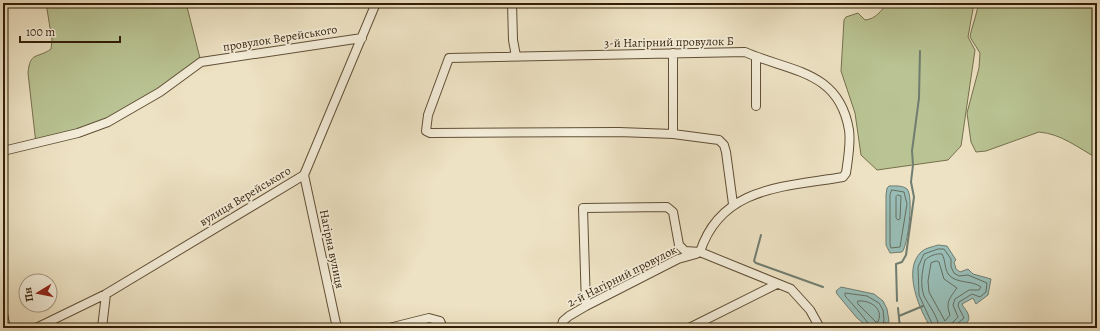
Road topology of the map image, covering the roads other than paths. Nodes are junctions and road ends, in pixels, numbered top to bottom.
1 (376, 3) edge
2 (512, 3) edge
3 (362, 38) junction
4 (673, 53) junction
5 (516, 56) junction
6 (756, 57) junction
7 (756, 106) dead end
8 (673, 134) junction
9 (3, 151) edge
10 (304, 175) junction
11 (733, 204) junction
12 (685, 251) junction
13 (700, 252) junction
14 (678, 259) junction
15 (777, 284) junction
16 (106, 294) junction
17 (586, 306) junction
18 (3, 314) edge
19 (6, 328) edge
20 (36, 328) edge
21 (102, 328) edge
22 (337, 328) edge
23 (388, 328) edge
24 (443, 328) edge
25 (561, 328) edge
26 (689, 328) edge
27 (820, 328) edge

1 - 3 street, вулиця Верейського
2 - 5 street
3 - 9 street, провулок Верейського
3 - 10 street, вулиця Верейського
4 - 5 street, 3-й Нагірний провулок Б
4 - 6 street, 3-й Нагірний провулок Б
4 - 8 street
5 - 8 street, 3-й Нагірний провулок Б
6 - 7 street
6 - 11 street, 3-й Нагірний провулок Б
8 - 11 street, 3-й Нагірний провулок Б
10 - 16 street, вулиця Верейського
10 - 22 street, Нагірна вулиця
11 - 13 street
12 - 13 street
12 - 14 street
12 - 17 street
13 - 14 street, 2-й Нагірний провулок
13 - 15 street
14 - 17 street, 2-й Нагірний провулок
15 - 26 street
15 - 27 street
16 - 20 street, вулиця Верейського
16 - 21 street
17 - 25 street, 2-й Нагірний провулок
18 - 19 street
23 - 24 street

